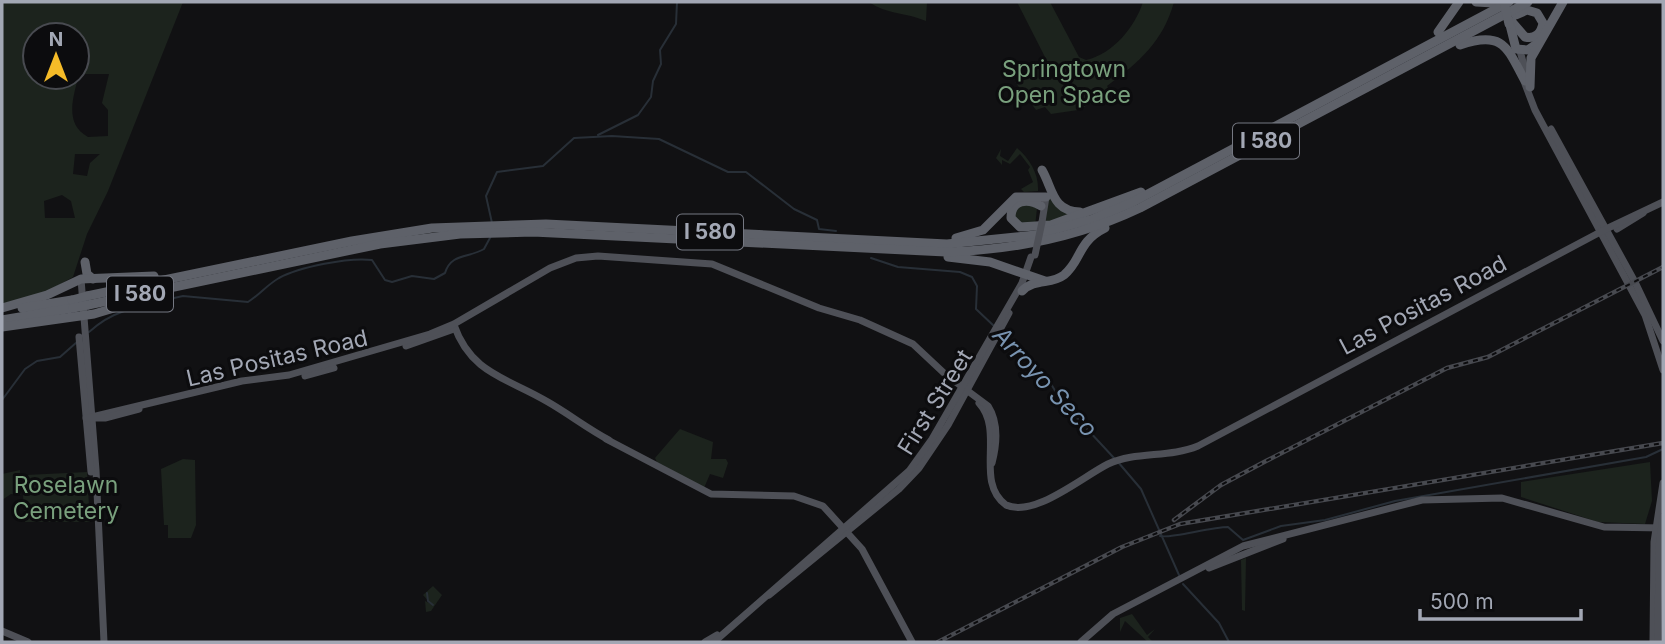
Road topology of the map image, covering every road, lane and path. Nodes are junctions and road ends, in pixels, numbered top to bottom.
1 (1459, 2) edge
2 (1476, 2) edge
3 (1528, 2) edge
4 (1563, 2) edge
5 (1503, 3) edge
6 (1511, 23) junction
7 (1438, 32) junction
8 (1544, 33) junction
9 (1460, 45) junction
10 (1518, 50) junction
11 (1371, 75) junction
12 (1392, 75) junction
13 (1527, 84) junction
14 (1536, 109) junction
15 (1042, 170) dead end
16 (1185, 174) junction
17 (1046, 197) joint
18 (1663, 202) edge
19 (1041, 206) joint
20 (1140, 208) junction
21 (1085, 212) junction
22 (1040, 222) junction
23 (488, 228) junction
24 (501, 228) junction
25 (1605, 233) junction
26 (919, 242) junction
27 (894, 251) junction
28 (85, 262) dead end
29 (1522, 274) junction
30 (184, 275) junction
31 (1028, 275) junction
32 (93, 279) junction
33 (79, 280) junction
34 (1045, 281) junction
35 (1511, 285) junction
36 (1022, 291) junction
37 (90, 305) junction
38 (2, 310) edge
39 (78, 312) junction
40 (2, 320) edge
41 (454, 326) junction
42 (2, 327) edge
43 (998, 330) junction
44 (1663, 341) edge
45 (1663, 370) edge
46 (963, 391) junction
47 (89, 418) junction
48 (1219, 434) junction
49 (1663, 483) edge
50 (1663, 517) edge
51 (844, 530) junction
52 (1660, 530) edge
53 (1182, 580) junction
54 (733, 627) junction
55 (2, 633) edge
56 (909, 640) edge
57 (15, 642) edge
58 (28, 642) edge
59 (102, 642) edge
60 (705, 642) edge
61 (714, 642) edge
62 (1081, 642) edge
63 (1087, 642) edge
64 (1653, 642) edge
65 (1658, 642) edge

1 - 7 highway
2 - 5 highway
3 - 12 highway, I 580
4 - 8 highway
5 - 6 highway, bridge
5 - 7 highway
5 - 11 highway, I 580
6 - 9 highway
6 - 10 highway
7 - 11 highway
8 - 10 highway
8 - 13 highway
9 - 12 highway
9 - 13 highway
10 - 13 main road
11 - 16 highway, I 580
12 - 20 highway, I 580
13 - 14 main road
14 - 25 main road
14 - 25 main road
15 - 21 highway
16 - 21 highway
16 - 26 highway, I 580
17 - 22 main road
17 - 26 highway
18 - 25 main road, Las Positas Road
19 - 21 highway
19 - 22 main road
20 - 27 highway, I 580
20 - 34 highway
22 - 31 main road, First Street, bridge
23 - 24 highway, I 580
23 - 30 highway, I 580
23 - 37 highway, I 580
24 - 26 highway, I 580
24 - 27 highway, I 580
25 - 29 main road, Las Positas Road
25 - 35 main road, Las Positas Road
25 - 44 main road
25 - 45 main road
27 - 31 highway
28 - 32 highway
29 - 35 main road
29 - 48 main road, Las Positas Road
30 - 32 highway
30 - 37 highway, I 580
31 - 34 highway
31 - 36 main road, First Street
31 - 43 main road, First Street
32 - 33 highway
33 - 38 highway
33 - 39 main road
34 - 36 highway
35 - 48 main road, Las Positas Road
36 - 43 main road, First Street
37 - 39 highway, I 580, bridge
37 - 39 highway
38 - 39 highway, I 580
39 - 40 highway, I 580
39 - 42 highway
39 - 47 main road
41 - 46 main road, Las Positas Road
41 - 47 main road, Las Positas Road
41 - 51 main road
43 - 46 main road, First Street
46 - 48 main road, Las Positas Road
46 - 51 main road, First Street
47 - 59 main road
49 - 52 main road
50 - 52 main road
51 - 54 main road, First Street
51 - 56 main road
52 - 53 main road
52 - 64 main road
52 - 65 main road
53 - 62 main road
53 - 63 main road
54 - 60 main road
54 - 61 main road, First Street
55 - 57 main road
55 - 58 main road

